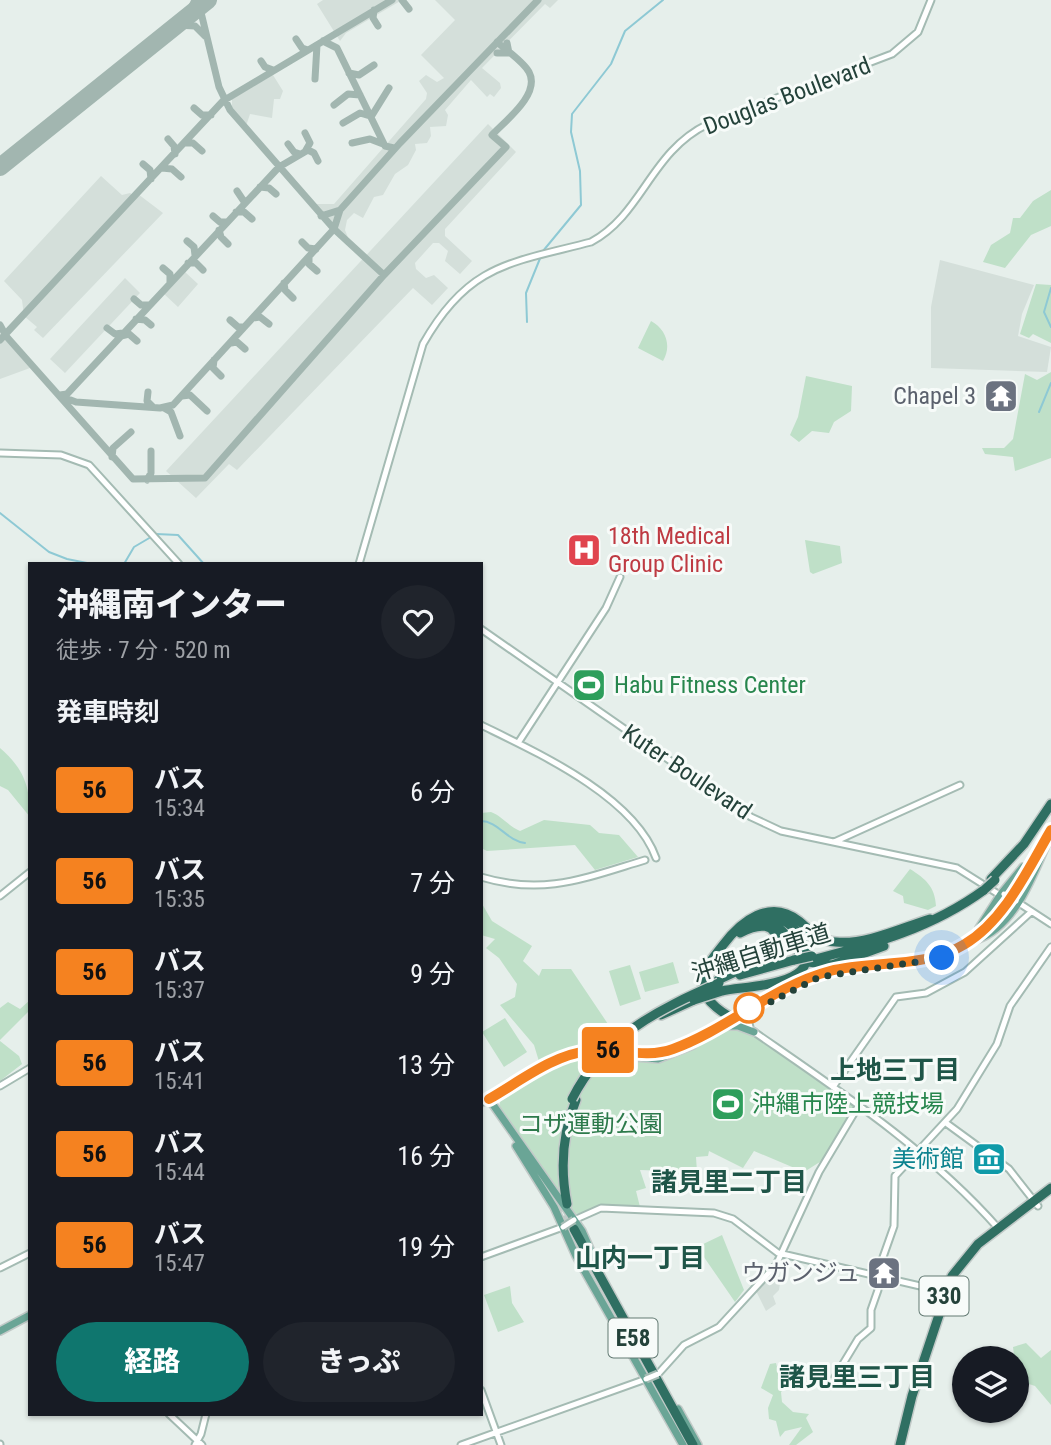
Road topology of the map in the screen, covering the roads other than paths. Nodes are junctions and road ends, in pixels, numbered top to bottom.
1 (931, 0) edge
2 (0, 453) edge
3 (177, 562) edge
4 (361, 562) edge
5 (621, 577) dead end
6 (483, 630) edge
7 (556, 682) junction
8 (483, 726) edge
9 (518, 743) junction
10 (960, 785) dead end
11 (1051, 804) edge
12 (1051, 811) edge
13 (1051, 830) edge
14 (1047, 841) edge
15 (834, 842) junction
16 (656, 858) dead end
17 (645, 860) dead end
18 (28, 874) edge
19 (483, 878) edge
20 (987, 884) junction
21 (1003, 895) junction
22 (0, 896) edge
23 (1016, 903) junction
24 (1031, 912) junction
25 (930, 919) junction
26 (746, 922) junction
27 (1051, 924) edge
28 (740, 933) junction
29 (976, 940) junction
30 (1051, 947) edge
31 (949, 952) junction
32 (804, 960) junction
33 (720, 985) junction
34 (721, 1010) junction
35 (753, 1011) junction
36 (735, 1018) junction
37 (643, 1024) junction
38 (723, 1026) junction
39 (752, 1030) junction
40 (28, 1069) edge
41 (0, 1086) edge
42 (833, 1087) junction
43 (574, 1099) junction
44 (486, 1103) edge
45 (859, 1105) junction
46 (946, 1123) junction
47 (917, 1152) junction
48 (1051, 1188) edge
49 (1051, 1194) edge
50 (563, 1200) tunnel mouth
51 (1037, 1205) junction
52 (571, 1227) junction
53 (998, 1228) junction
54 (28, 1254) edge
55 (782, 1254) junction
56 (483, 1256) edge
57 (0, 1268) edge
58 (880, 1278) junction
59 (947, 1292) junction
60 (28, 1318) edge
61 (0, 1333) edge
62 (658, 1374) junction
63 (835, 1377) dead end
64 (646, 1379) junction
65 (483, 1396) edge
66 (171, 1416) edge
67 (205, 1416) edge
68 (496, 1433) junction
69 (198, 1443) edge
70 (461, 1445) edge
71 (501, 1445) edge
72 (683, 1445) edge
73 (693, 1445) edge
74 (902, 1445) edge

1 - 4 street, Douglas Boulevard
2 - 3 street
5 - 7 street
6 - 7 street, Kuter Boulevard
7 - 9 street
7 - 15 street, Kuter Boulevard
8 - 9 street
9 - 16 street
10 - 15 street
11 - 20 highway, 沖縄自動車道
12 - 20 highway, 沖縄自動車道
13 - 14 main road
14 - 21 main road
14 - 23 main road
14 - 29 main road
14 - 31 main road
15 - 20 street, Kuter Boulevard
17 - 19 street
18 - 22 street
20 - 21 street
20 - 25 highway, 沖縄自動車道
20 - 32 highway, 沖縄自動車道
21 - 23 street, bridge
21 - 31 main road
23 - 24 street
23 - 29 main road
24 - 27 street
24 - 42 street
25 - 26 highway
25 - 32 highway, 沖縄自動車道
26 - 33 highway
26 - 34 highway
28 - 32 highway
28 - 33 highway
28 - 36 highway
29 - 35 main road
30 - 46 street
31 - 36 main road
32 - 33 highway, 沖縄自動車道
33 - 37 highway, 沖縄自動車道, bridge
33 - 37 highway, bridge
33 - 43 highway, 沖縄自動車道, bridge
34 - 36 highway
34 - 38 highway
35 - 36 main road
35 - 39 street
36 - 38 main road
36 - 39 street
37 - 43 highway, 沖縄自動車道, bridge
38 - 39 main road
38 - 44 main road
39 - 42 street
40 - 41 street
42 - 45 street
43 - 50 highway, 沖縄自動車道
44 - 52 main road
44 - 52 main road
45 - 47 street
45 - 55 street
46 - 47 street
46 - 51 street
47 - 53 street
47 - 58 street
48 - 51 highway, 330
49 - 51 highway, 330
51 - 53 highway, 330
51 - 59 highway, 330
52 - 55 street
52 - 56 street
52 - 62 main road
52 - 64 main road
52 - 73 highway, E58
53 - 59 highway, 330
54 - 57 street
55 - 58 street
55 - 62 street
58 - 59 street
58 - 63 street
59 - 74 highway, 330
60 - 61 main road
62 - 64 street, bridge
62 - 73 main road
64 - 68 street
64 - 72 main road
65 - 68 street
66 - 69 street
67 - 69 street
68 - 70 street
68 - 71 street

